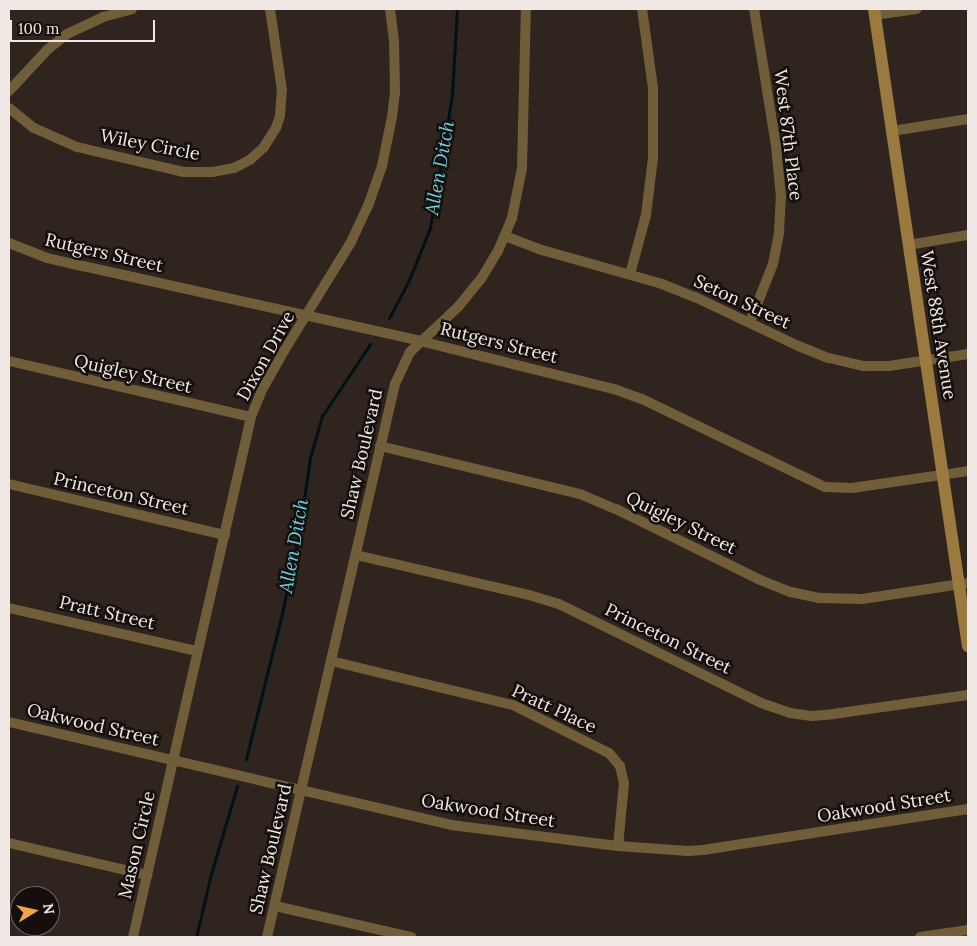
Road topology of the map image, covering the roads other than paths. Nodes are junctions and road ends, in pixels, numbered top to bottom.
1 (132, 9) edge
2 (270, 9) edge
3 (390, 9) edge
4 (526, 9) edge
5 (642, 9) edge
6 (754, 9) edge
7 (917, 9) edge
8 (874, 12) edge
9 (9, 90) edge
10 (9, 108) edge
11 (968, 119) edge
12 (892, 131) junction
13 (968, 235) edge
14 (505, 236) junction
15 (9, 243) edge
16 (908, 244) junction
17 (630, 274) junction
18 (306, 315) junction
19 (750, 322) junction
20 (420, 341) junction
21 (968, 354) edge
22 (926, 360) junction
23 (9, 361) edge
24 (251, 417) junction
25 (380, 446) junction
26 (968, 471) edge
27 (942, 475) junction
28 (9, 484) edge
29 (225, 535) junction
30 (356, 554) junction
31 (964, 584) edge
32 (9, 608) edge
33 (968, 646) edge
34 (197, 651) junction
35 (331, 661) junction
36 (968, 695) edge
37 (9, 722) edge
38 (173, 760) junction
39 (302, 790) junction
40 (968, 809) edge
41 (9, 844) edge
42 (618, 846) junction
43 (147, 876) junction
44 (275, 906) junction
45 (968, 930) edge
46 (133, 937) edge
47 (267, 937) edge
48 (406, 937) edge
49 (920, 937) edge

1 - 9 street
2 - 10 street, Wiley Circle
3 - 18 street, Dixon Drive
4 - 14 street, Shaw Boulevard
5 - 17 street
6 - 19 street, West 87th Place
7 - 8 street
8 - 12 street, West 88th Avenue
11 - 12 street
12 - 16 street, West 88th Avenue
13 - 16 street
14 - 17 street, Seton Street
14 - 20 street, Shaw Boulevard
15 - 18 street, Rutgers Street
16 - 22 street, West 88th Avenue
17 - 19 street, Seton Street
18 - 20 street, Rutgers Street
18 - 24 street, Dixon Drive
19 - 22 street, Seton Street
20 - 25 street, Shaw Boulevard
20 - 27 street, Rutgers Street
21 - 22 street, Seton Street
22 - 27 street, West 88th Avenue
23 - 24 street, Quigley Street
24 - 29 street, Dixon Drive
25 - 30 street, Shaw Boulevard
25 - 31 street, Quigley Street
26 - 27 street, Rutgers Street
27 - 31 street, West 88th Avenue
28 - 29 street, Princeton Street
29 - 34 street, Dixon Drive
30 - 35 street, Shaw Boulevard
30 - 36 street, Princeton Street
31 - 33 street, West 88th Avenue
32 - 34 street, Pratt Street
34 - 38 street, Dixon Drive
35 - 39 street, Shaw Boulevard
35 - 42 street, Pratt Place
37 - 38 street, Oakwood Street
38 - 39 street, Oakwood Street
38 - 43 street, Mason Circle
39 - 42 street, Oakwood Street
39 - 44 street, Shaw Boulevard
40 - 42 street, Oakwood Street
41 - 43 street
43 - 46 street, Mason Circle
44 - 47 street, Shaw Boulevard
44 - 48 street
45 - 49 street

